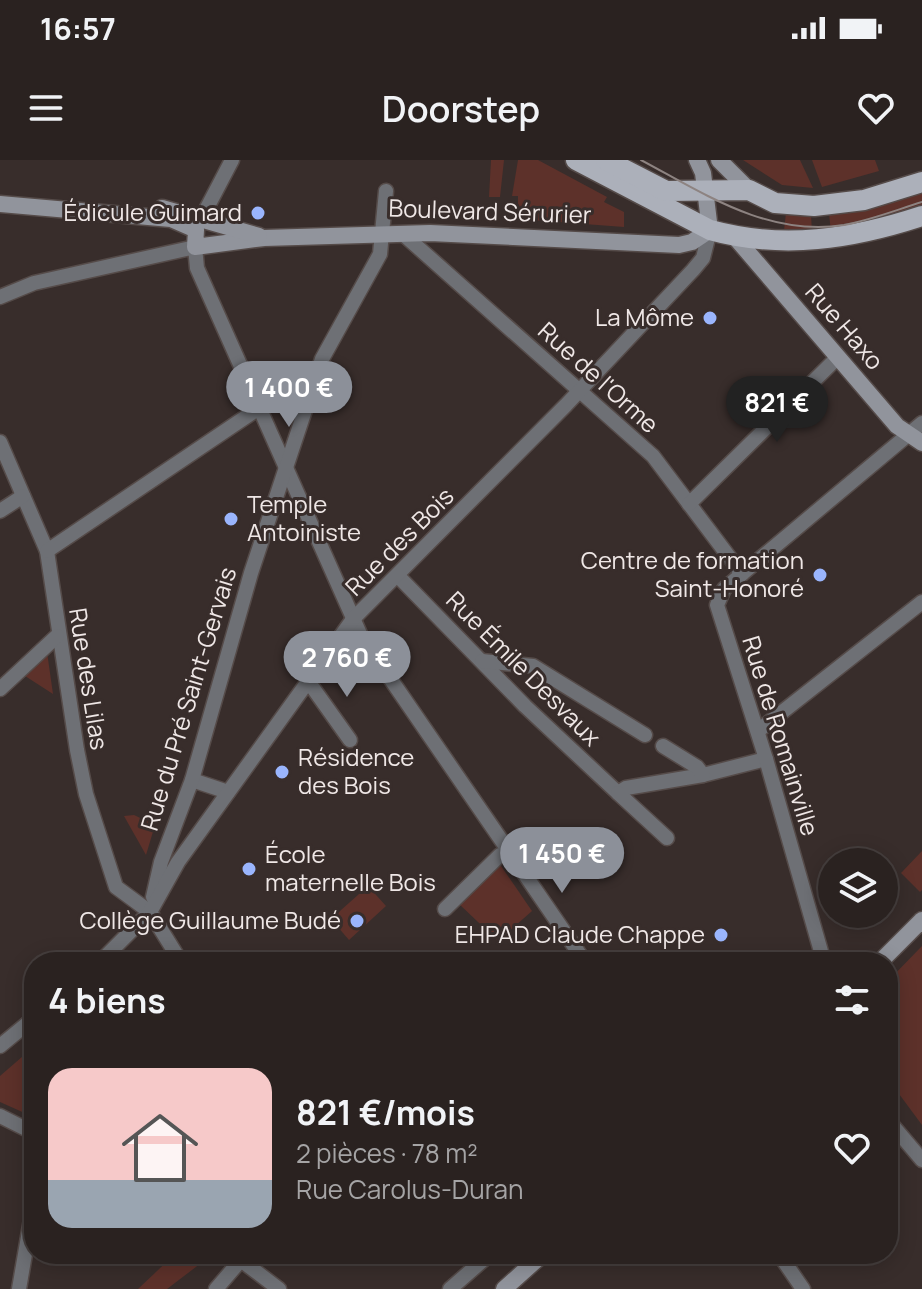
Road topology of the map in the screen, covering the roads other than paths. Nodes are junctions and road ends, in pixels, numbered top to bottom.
1 (232, 160) edge
2 (576, 160) edge
3 (606, 160) edge
4 (697, 160) edge
5 (719, 160) edge
6 (922, 182) edge
7 (705, 189) junction
8 (749, 190) junction
9 (386, 191) dead end
10 (0, 194) edge
11 (775, 203) junction
12 (0, 204) edge
13 (922, 216) edge
14 (710, 230) junction
15 (198, 231) junction
16 (382, 234) junction
17 (403, 234) junction
18 (734, 236) junction
19 (264, 238) junction
20 (771, 241) junction
21 (0, 297) edge
22 (838, 357) junction
23 (579, 392) junction
24 (259, 408) junction
25 (922, 423) edge
26 (907, 432) junction
27 (0, 442) edge
28 (922, 443) edge
29 (287, 472) junction
30 (23, 496) junction
31 (689, 504) junction
32 (0, 511) edge
33 (47, 551) junction
34 (742, 574) junction
35 (398, 576) junction
36 (922, 602) edge
37 (353, 619) junction
38 (57, 636) junction
39 (482, 661) junction
40 (308, 681) junction
41 (0, 689) edge
42 (758, 731) junction
43 (645, 735) dead end
44 (350, 740) dead end
45 (663, 746) dead end
46 (766, 759) junction
47 (703, 775) junction
48 (192, 780) junction
49 (228, 792) junction
50 (618, 793) junction
51 (667, 838) dead end
52 (500, 855) dead end
53 (445, 909) dead end
54 (150, 912) junction
55 (922, 920) edge
56 (110, 952) edge
57 (175, 952) edge
58 (578, 952) edge
59 (821, 952) edge
60 (890, 952) edge
61 (24, 1026) edge
62 (0, 1046) edge
63 (0, 1116) edge
64 (24, 1128) edge
65 (898, 1132) edge
66 (922, 1160) edge
67 (24, 1260) edge
68 (239, 1264) edge
69 (251, 1264) edge
70 (479, 1264) edge
71 (532, 1264) edge
72 (786, 1264) edge
73 (19, 1289) edge
74 (216, 1289) edge
75 (279, 1289) edge
76 (450, 1289) edge
77 (504, 1289) edge
78 (803, 1289) edge

1 - 15 street
2 - 14 main road
3 - 7 main road
4 - 7 street
5 - 8 street
6 - 11 main road
7 - 8 main road
7 - 14 street
8 - 11 main road
9 - 16 street, Rue du Pré Saint-Gervais
10 - 15 street, Boulevard Sérurier
11 - 20 main road
12 - 15 street, Boulevard Sérurier
13 - 20 main road
14 - 17 street, Boulevard Sérurier
14 - 18 main road
14 - 23 street, Rue des Bois
15 - 19 street, Boulevard Sérurier
15 - 19 street, Boulevard Sérurier
15 - 21 street
15 - 24 street
16 - 17 street, Boulevard Sérurier
16 - 19 street, Boulevard Sérurier
16 - 29 street, Rue du Pré Saint-Gervais
17 - 23 street, Rue de l'Orme
18 - 20 main road
18 - 22 street, Rue Haxo
22 - 26 street, Rue Haxo
22 - 31 street
23 - 31 street, Rue de l'Orme
23 - 35 street, Rue des Bois
24 - 29 street
24 - 33 street
25 - 26 street, Rue de Romainville
26 - 28 street, Rue Haxo
26 - 34 street, Rue de Romainville
27 - 30 street, Rue des Lilas
29 - 37 street
29 - 48 street, Rue du Pré Saint-Gervais
30 - 32 street
30 - 33 street, Rue des Lilas
31 - 34 street, Rue de l'Orme
33 - 38 street, Rue des Lilas
34 - 42 street, Rue de Romainville
35 - 37 street, Rue des Bois
35 - 39 street, Rue Émile Desvaux
36 - 42 street
37 - 40 street, Rue des Bois
37 - 58 street
38 - 41 street
38 - 54 street, Rue des Lilas
39 - 43 street
39 - 50 street, Rue Émile Desvaux
40 - 44 street
40 - 49 street, Rue des Bois
42 - 46 street, Rue de Romainville
45 - 47 street
46 - 47 street
46 - 59 street, Rue de Romainville
47 - 50 street
48 - 49 street
48 - 54 street, Rue du Pré Saint-Gervais
49 - 54 street, Rue des Bois
50 - 51 street, Rue Émile Desvaux
52 - 53 street
54 - 56 street, Rue des Bois
54 - 57 street
55 - 60 street
61 - 62 street
63 - 64 street
65 - 66 street
67 - 73 street
68 - 74 street
69 - 75 street
70 - 76 street
71 - 77 street
72 - 78 street

